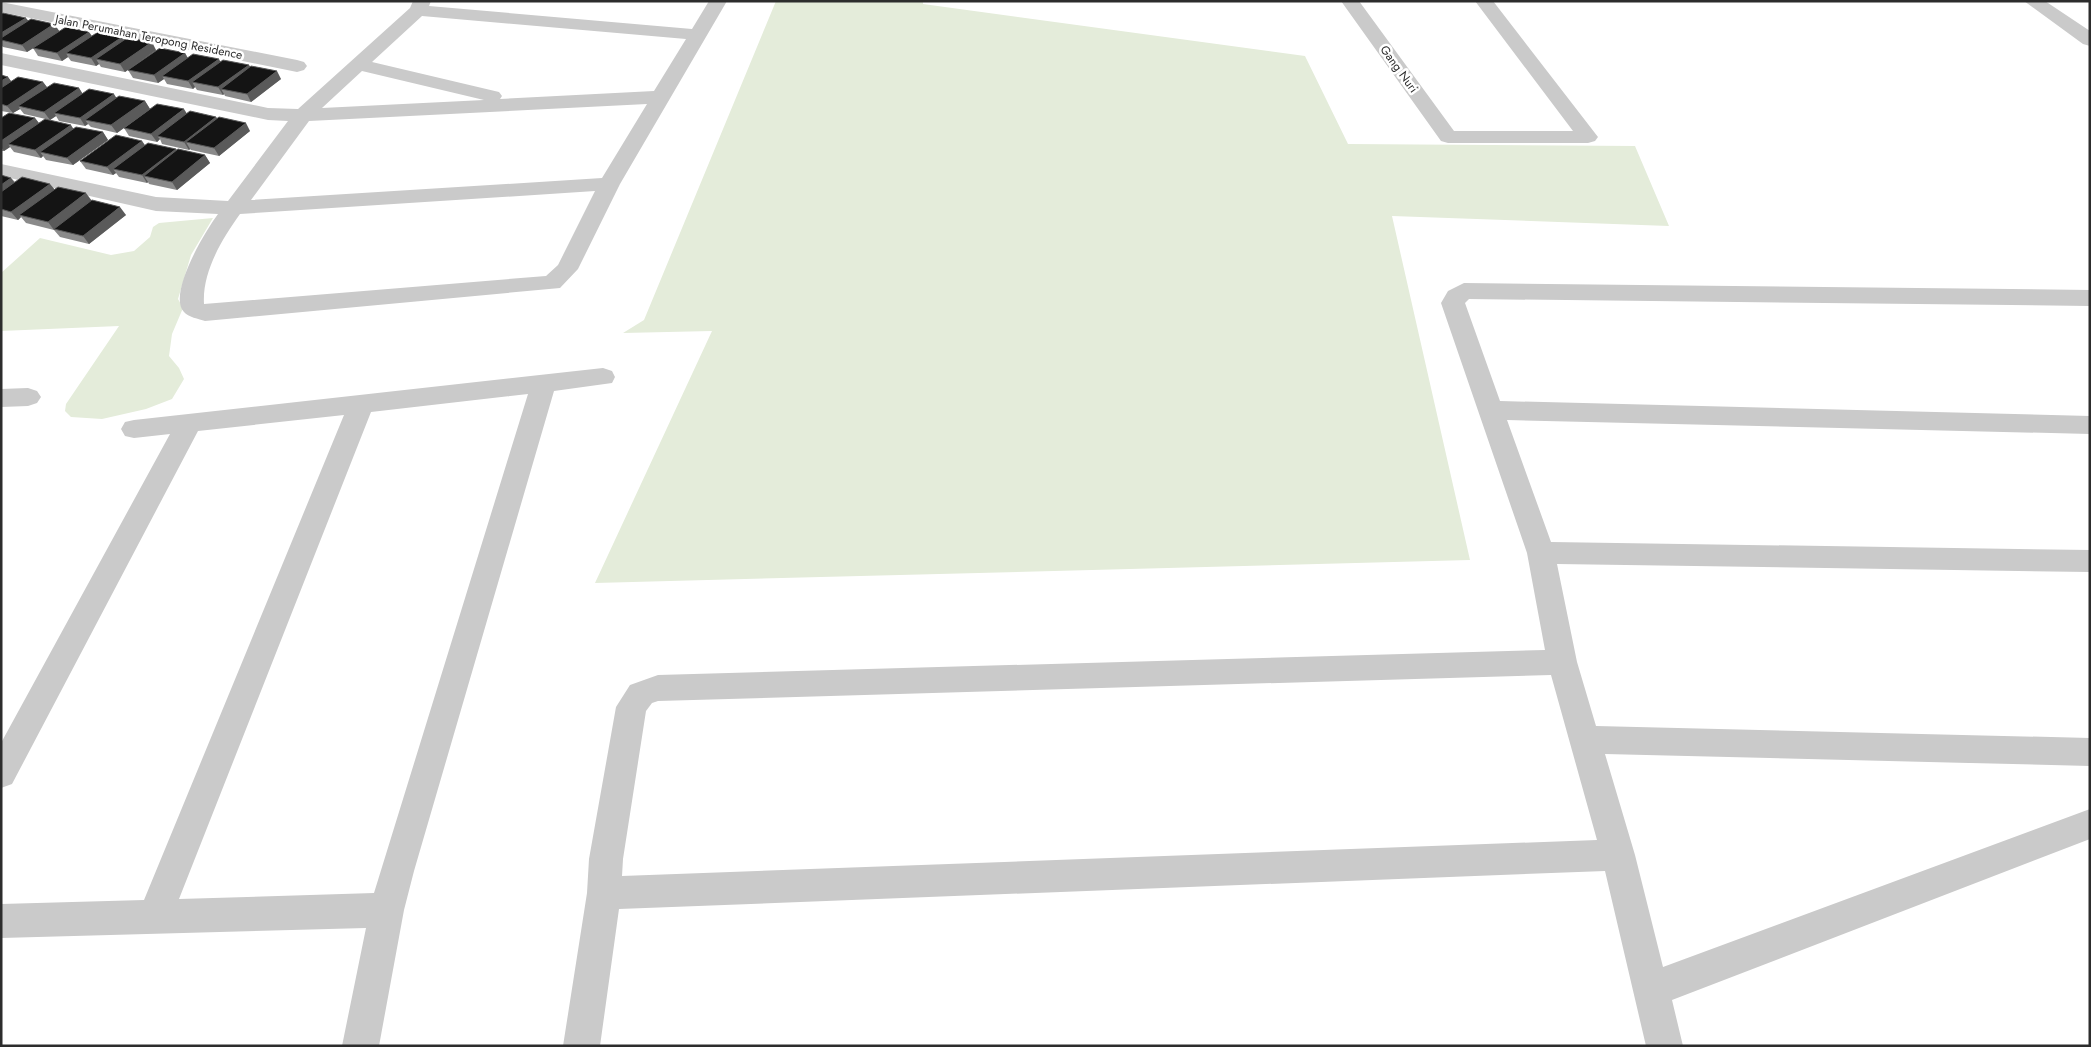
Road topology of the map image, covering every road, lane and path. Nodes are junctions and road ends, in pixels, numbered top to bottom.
1 (718, 1) edge
2 (1350, 1) edge
3 (1484, 1) edge
4 (2033, 1) edge
5 (420, 6) edge
6 (1, 8) edge
7 (698, 35) junction
8 (2090, 40) edge
9 (1, 59) edge
10 (359, 65) junction
11 (298, 66) dead end
12 (661, 97) junction
13 (523, 103) junction
14 (304, 115) junction
15 (1, 170) edge
16 (609, 184) junction
17 (234, 208) junction
18 (2090, 298) edge
19 (603, 377) dead end
20 (544, 384) junction
21 (28, 397) dead end
22 (1, 398) edge
23 (361, 404) junction
24 (1491, 410) junction
25 (189, 423) junction
26 (2090, 425) edge
27 (134, 429) dead end
28 (1541, 552) junction
29 (2090, 560) edge
30 (1562, 662) junction
31 (1584, 740) junction
32 (2090, 752) edge
33 (1, 774) edge
34 (2090, 824) edge
35 (1618, 855) junction
36 (604, 893) junction
37 (387, 910) junction
38 (155, 916) junction
39 (1, 921) edge
40 (1651, 990) junction
41 (360, 1046) edge
42 (581, 1046) edge
43 (1665, 1046) edge

1 - 7 street
2 - 3 street, Gang Nuri
4 - 8 street
5 - 7 street
5 - 10 street
6 - 11 street, Jalan Perumahan Teropong Residence
7 - 12 street
9 - 14 street
10 - 13 street
10 - 14 street
12 - 13 street
12 - 16 street
13 - 14 street
14 - 17 street
15 - 17 street
16 - 17 street
16 - 17 street
18 - 24 street
19 - 20 street
20 - 23 street
20 - 37 street
21 - 22 street
23 - 25 street
23 - 38 street
24 - 26 street
24 - 28 street
25 - 27 street
25 - 33 street
28 - 29 street
28 - 30 street
30 - 31 street
30 - 36 street
31 - 32 street
31 - 35 street
34 - 40 street
35 - 36 street
35 - 40 street
36 - 42 street
37 - 38 street
37 - 41 street
38 - 39 street
40 - 43 street

